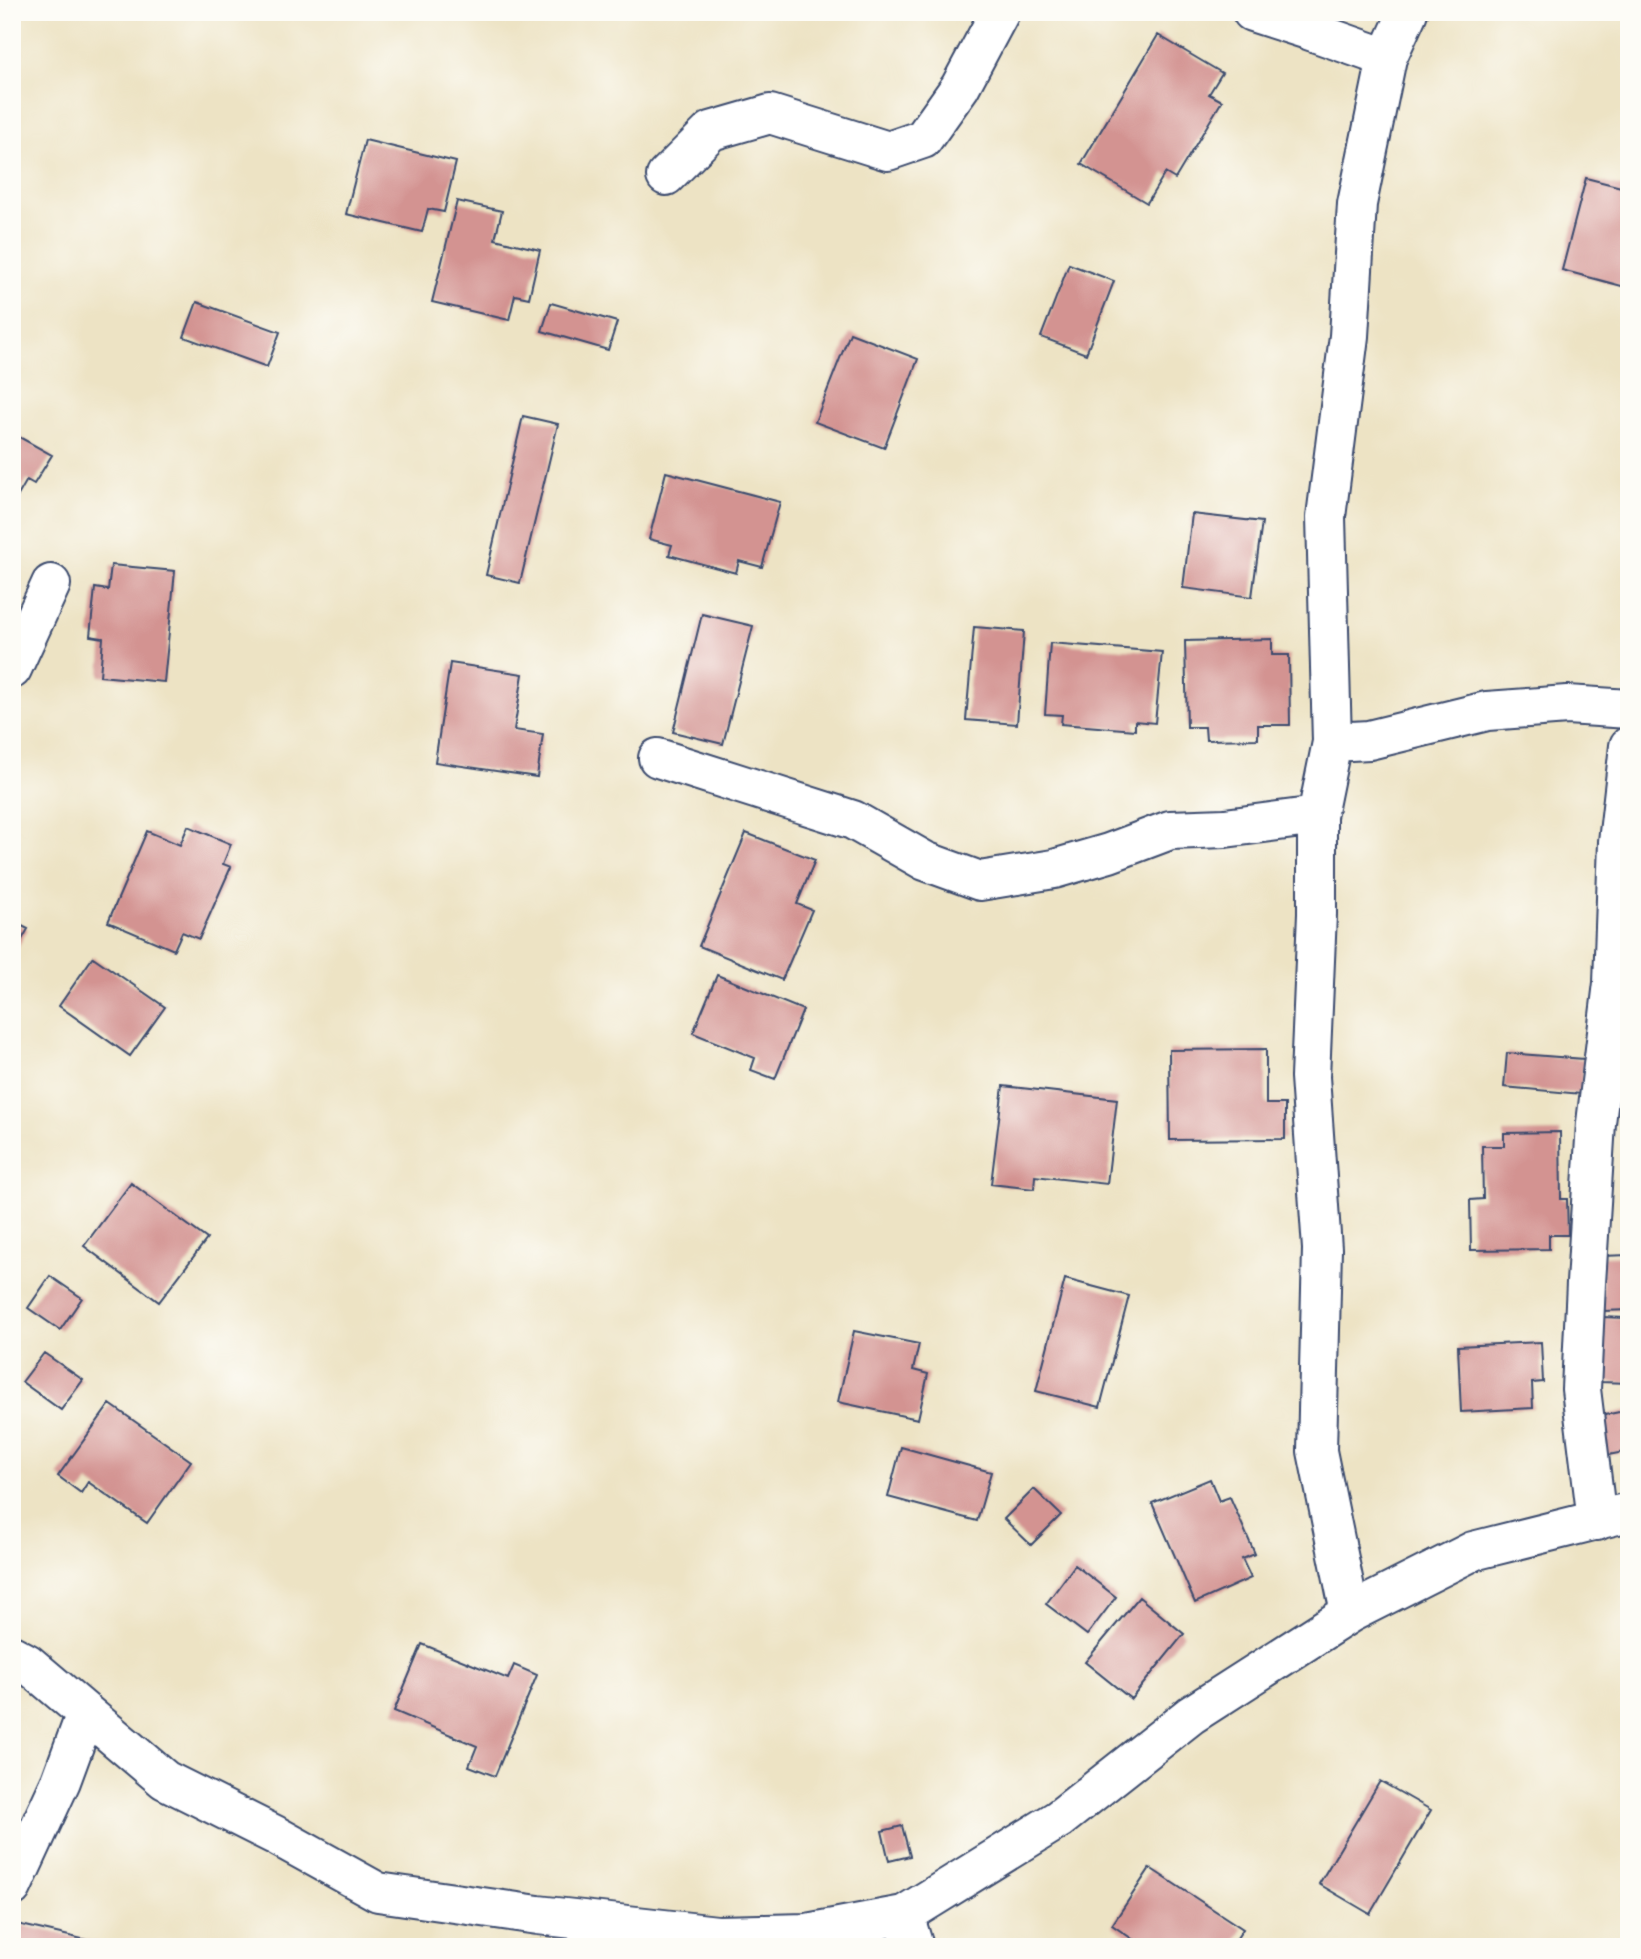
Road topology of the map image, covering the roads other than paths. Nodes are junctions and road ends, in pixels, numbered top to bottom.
1 (1000, 12) edge
2 (1252, 12) edge
3 (1408, 12) edge
4 (1387, 58) junction
5 (666, 176) dead end
6 (51, 584) dead end
7 (12, 669) edge
8 (1629, 709) edge
9 (1332, 742) junction
10 (1629, 746) edge
11 (658, 758) dead end
12 (1317, 816) junction
13 (1613, 1516) edge
14 (1350, 1613) junction
15 (12, 1655) edge
16 (86, 1713) junction
17 (12, 1886) edge
18 (909, 1931) edge

1 - 5 street
2 - 4 street
3 - 4 street
4 - 9 street
6 - 7 street
8 - 9 street
9 - 12 street
10 - 13 street
11 - 12 street
12 - 14 street
13 - 14 street
14 - 18 street
15 - 16 street
16 - 17 street
16 - 18 street

